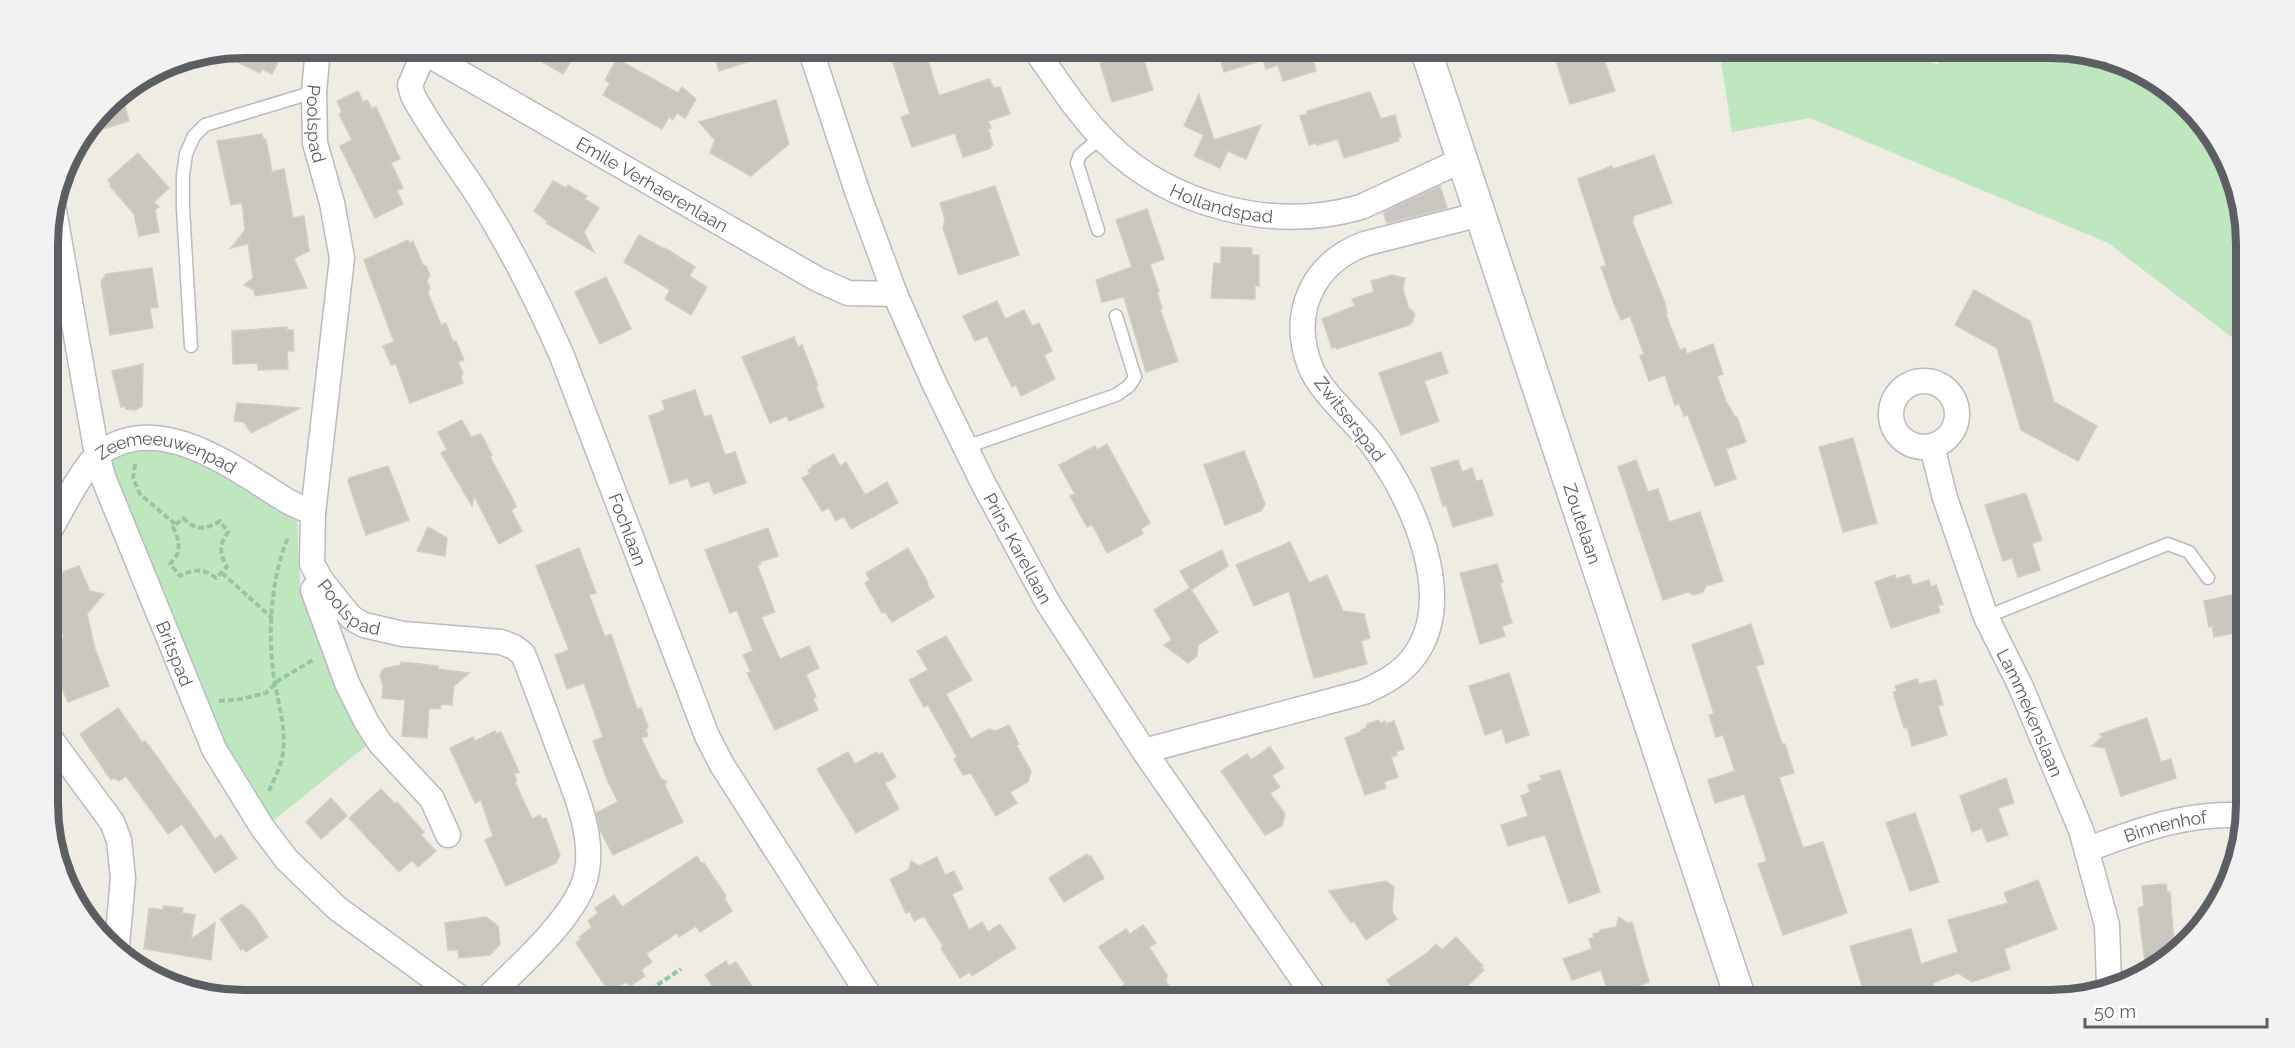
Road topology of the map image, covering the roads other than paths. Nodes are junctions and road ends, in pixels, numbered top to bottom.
1 (317, 58) edge
2 (418, 58) edge
3 (435, 58) edge
4 (813, 58) edge
5 (1041, 58) edge
6 (1428, 58) edge
7 (314, 92) junction
8 (1101, 137) junction
9 (1462, 160) junction
10 (1481, 214) junction
11 (1098, 230) dead end
12 (59, 238) edge
13 (895, 294) junction
14 (1116, 316) dead end
15 (191, 346) dead end
16 (1932, 446) dead end
17 (966, 447) junction
18 (97, 455) junction
19 (308, 511) junction
20 (59, 514) edge
21 (2208, 578) dead end
22 (321, 580) junction
23 (1986, 617) junction
24 (58, 749) edge
25 (1144, 751) junction
26 (2236, 815) edge
27 (448, 835) dead end
28 (2088, 849) junction
29 (118, 939) edge
30 (2109, 980) edge
31 (1310, 989) edge
32 (1737, 989) edge
33 (449, 990) edge
34 (495, 990) edge
35 (865, 990) edge

1 - 7 street, Poolspad
2 - 35 street, Fochlaan
3 - 13 street, Emile Verhaerenlaan
4 - 13 street, Prins Karellaan
5 - 8 street, Hollandspad
6 - 9 street, Zoutelaan
7 - 15 lane
7 - 19 street, Poolspad
8 - 9 street, Hollandspad
8 - 11 lane
9 - 10 street, Zoutelaan
10 - 25 street, Zwitserspad
10 - 32 street, Zoutelaan
12 - 18 street, Britspad
13 - 17 street, Prins Karellaan
14 - 17 lane
16 - 23 street, Lammekenslaan
17 - 25 street, Prins Karellaan
18 - 19 street, Zeemeeuwenpad
18 - 20 street, Zeemeeuwenpad
18 - 33 street, Britspad
19 - 22 street, Poolspad
21 - 23 lane
22 - 27 street
22 - 34 street, Poolspad
23 - 28 street, Lammekenslaan
24 - 29 street
25 - 31 street, Prins Karellaan
26 - 28 street, Binnenhof
28 - 30 street, Lammekenslaan

